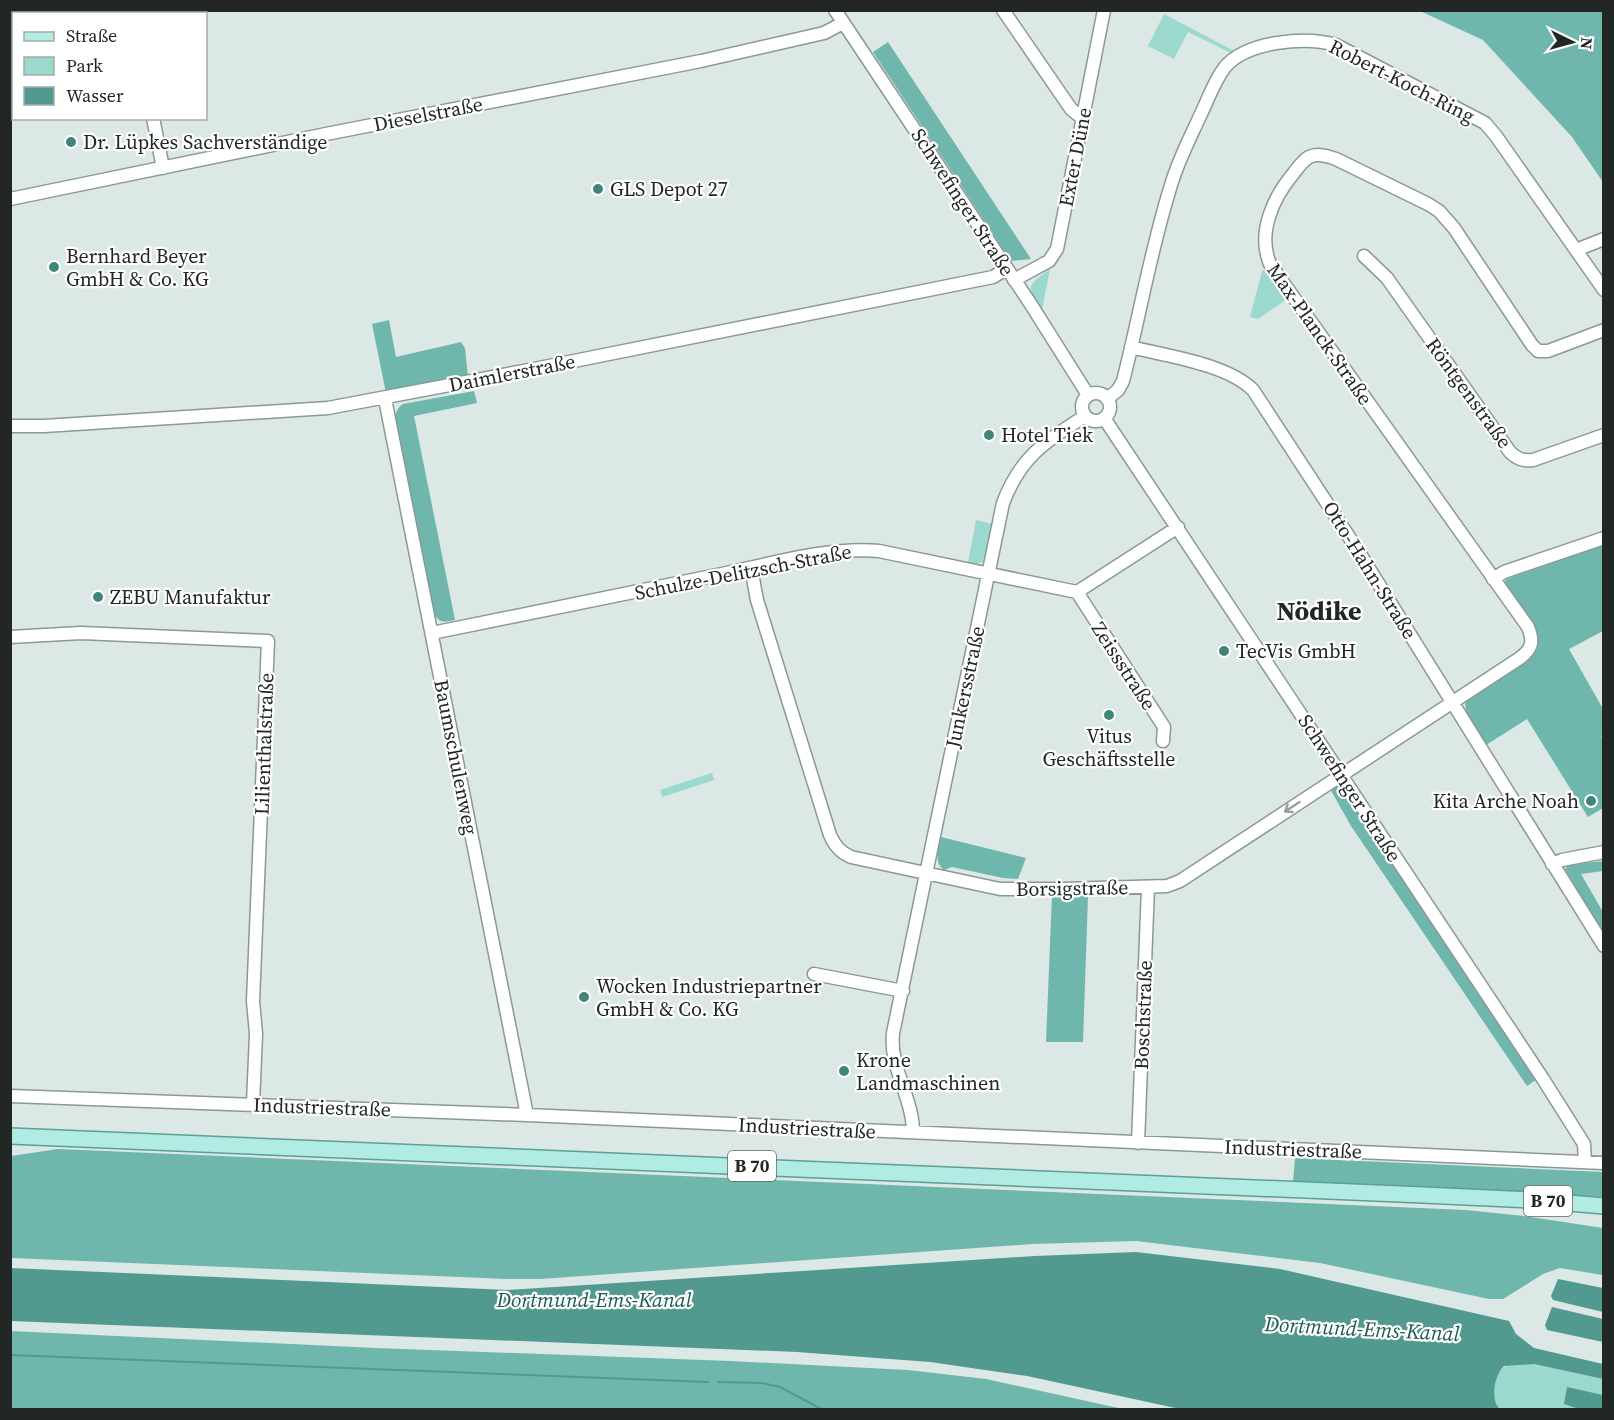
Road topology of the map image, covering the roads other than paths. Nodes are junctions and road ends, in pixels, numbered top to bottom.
1 (835, 10) edge
2 (1003, 10) edge
3 (1104, 10) edge
4 (843, 23) junction
5 (1082, 118) junction
6 (153, 120) edge
7 (162, 168) junction
8 (10, 199) edge
9 (1604, 239) edge
10 (1576, 250) junction
11 (1364, 256) dead end
12 (1006, 268) junction
13 (1014, 280) junction
14 (1604, 290) edge
15 (1604, 330) edge
16 (1131, 347) junction
17 (1088, 395) junction
18 (385, 399) junction
19 (1107, 399) junction
20 (1085, 416) junction
21 (1104, 418) junction
22 (10, 426) edge
23 (1604, 435) edge
24 (1178, 527) junction
25 (1604, 538) edge
26 (751, 568) junction
27 (989, 573) junction
28 (1493, 579) junction
29 (1077, 592) junction
30 (432, 633) junction
31 (10, 637) edge
32 (1532, 644) joint
33 (1453, 702) junction
34 (1163, 741) dead end
35 (1341, 775) junction
36 (1604, 852) edge
37 (1552, 864) junction
38 (926, 874) junction
39 (1148, 888) junction
40 (1604, 946) edge
41 (814, 974) dead end
42 (903, 991) junction
43 (10, 1096) edge
44 (253, 1104) junction
45 (527, 1115) junction
46 (913, 1132) junction
47 (10, 1136) edge
48 (1138, 1143) junction
49 (1586, 1162) junction
50 (1604, 1162) edge
51 (1493, 1198) junction
52 (1604, 1206) edge
53 (1604, 1216) edge

1 - 4 street, Schwefinger Straße
2 - 5 street
3 - 5 street, Exter Düne
4 - 7 street, Dieselstraße
4 - 12 street, Schwefinger Straße
5 - 13 street, Exter Düne
6 - 7 street
7 - 8 street, Dieselstraße
9 - 10 street
10 - 14 street, Robert-Koch-Ring
10 - 16 street, Robert-Koch-Ring
11 - 23 street, Röntgenstraße
12 - 13 street, Schwefinger Straße
12 - 18 street, Daimlerstraße
13 - 17 street, Schwefinger Straße
15 - 28 street, Max-Planck-Straße
16 - 19 street, Robert-Koch-Ring
16 - 33 street, Otto-Hahn-Straße
17 - 19 street
17 - 20 street
18 - 22 street, Daimlerstraße
18 - 30 street, Baumschulenweg
19 - 21 street
20 - 21 street
20 - 27 street, Junkersstraße
21 - 24 street, Schwefinger Straße
24 - 29 street
24 - 35 street, Schwefinger Straße
25 - 28 street
26 - 27 street, Schulze-Delitzsch-Straße
26 - 30 street, Schulze-Delitzsch-Straße
26 - 38 street, Borsigstraße
27 - 29 street, Schulze-Delitzsch-Straße
27 - 38 street, Junkersstraße
28 - 32 street, Max-Planck-Straße
29 - 34 street, Zeissstraße
30 - 45 street, Baumschulenweg
31 - 44 street, Lilienthalstraße
32 - 33 street, Borsigstraße
33 - 35 street, Borsigstraße
33 - 37 street, Otto-Hahn-Straße
35 -> 39 street, Borsigstraße
35 - 49 street, Schwefinger Straße
36 - 37 street
37 - 40 street, Otto-Hahn-Straße
38 - 39 street, Borsigstraße
38 - 42 street, Junkersstraße
39 - 48 street, Boschstraße
41 - 42 street
42 - 46 street, Junkersstraße
43 - 44 street, Industriestraße
44 - 45 street, Industriestraße
45 - 46 street, Industriestraße
46 - 48 street, Industriestraße
47 - 51 main road, B 70
48 - 49 street, Industriestraße
49 - 50 street, Industriestraße
51 - 52 main road, B 70
51 - 53 main road, B 70

